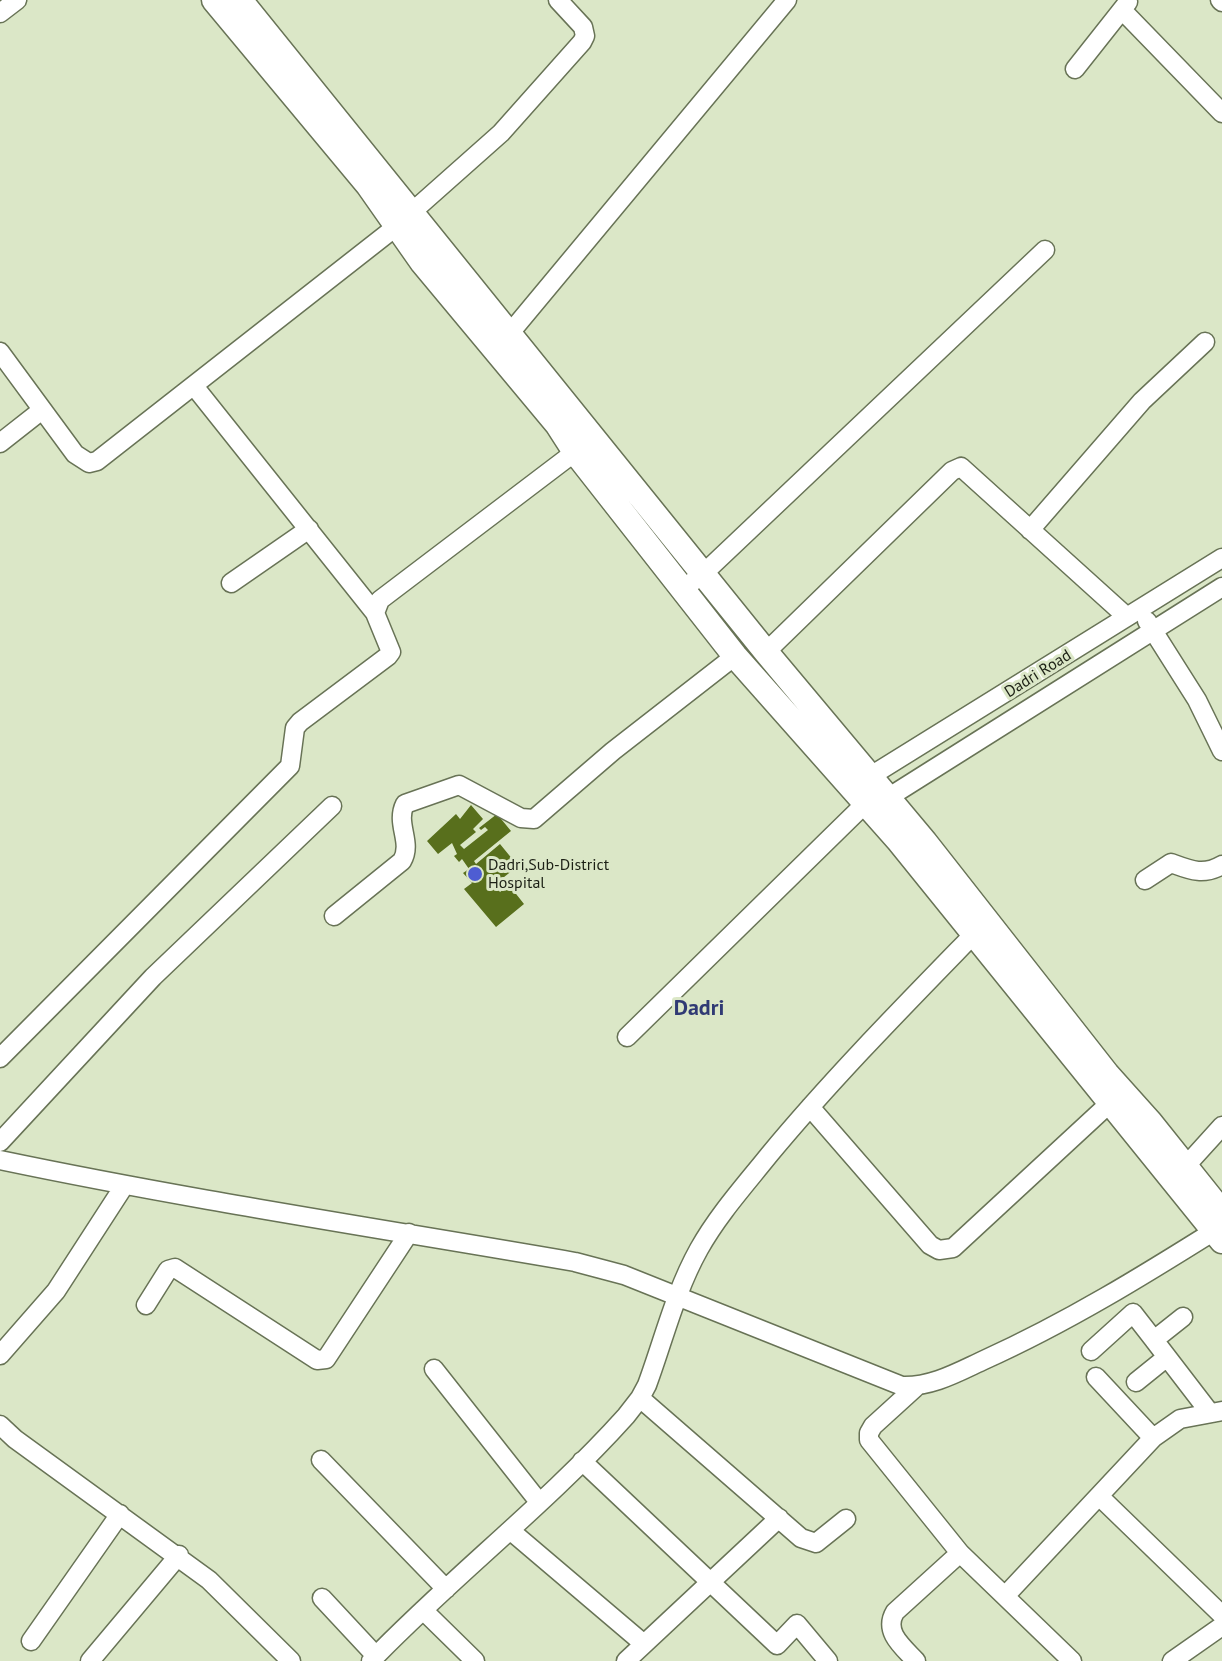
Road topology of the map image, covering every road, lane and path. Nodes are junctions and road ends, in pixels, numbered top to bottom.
1 (17, 0) edge
2 (214, 0) edge
3 (240, 0) edge
4 (558, 0) edge
5 (787, 0) edge
6 (1126, 5) edge
7 (0, 13) edge
8 (1075, 69) dead end
9 (1222, 113) edge
10 (404, 219) junction
11 (1045, 250) dead end
12 (510, 333) junction
13 (1205, 342) dead end
14 (0, 352) edge
15 (194, 386) junction
16 (42, 410) junction
17 (0, 443) edge
18 (575, 452) junction
19 (309, 529) junction
20 (1030, 530) junction
21 (1222, 558) edge
22 (704, 573) junction
23 (231, 583) dead end
24 (1222, 587) edge
25 (683, 589) junction
26 (375, 613) junction
27 (1133, 614) junction
28 (1154, 630) junction
29 (766, 652) junction
30 (735, 656) junction
31 (1222, 751) edge
32 (871, 794) junction
33 (332, 806) dead end
34 (1222, 865) edge
35 (1145, 880) dead end
36 (334, 916) dead end
37 (973, 935) junction
38 (627, 1037) dead end
39 (0, 1058) edge
40 (1111, 1102) junction
41 (810, 1107) junction
42 (1222, 1126) edge
43 (0, 1142) edge
44 (0, 1160) edge
45 (1185, 1167) junction
46 (124, 1186) junction
47 (1220, 1228) edge
48 (409, 1233) junction
49 (676, 1296) junction
50 (146, 1305) dead end
51 (1183, 1317) dead end
52 (1154, 1340) junction
53 (1091, 1351) dead end
54 (0, 1354) edge
55 (1167, 1357) junction
56 (434, 1369) dead end
57 (1096, 1377) dead end
58 (1136, 1382) dead end
59 (917, 1386) junction
60 (640, 1398) junction
61 (1216, 1412) edge
62 (0, 1425) edge
63 (1153, 1438) junction
64 (321, 1460) dead end
65 (582, 1461) junction
66 (1099, 1496) junction
67 (539, 1502) junction
68 (120, 1514) junction
69 (779, 1518) junction
70 (846, 1519) dead end
71 (512, 1531) junction
72 (960, 1553) junction
73 (179, 1555) junction
74 (710, 1583) junction
75 (446, 1589) junction
76 (1006, 1595) junction
77 (322, 1598) dead end
78 (423, 1610) junction
79 (1222, 1615) edge
80 (1222, 1626) edge
81 (31, 1641) dead end
82 (638, 1654) edge
83 (284, 1658) edge
84 (374, 1658) edge
85 (90, 1661) edge
86 (475, 1661) edge
87 (828, 1661) edge
88 (916, 1661) edge
89 (1072, 1661) edge
90 (1172, 1661) edge

1 - 7 street
2 - 10 main road
3 - 10 main road
4 - 10 street
5 - 12 street
6 - 8 street
6 - 9 street
10 - 12 main road
10 - 15 street
10 - 18 main road
11 - 22 street
12 - 22 main road
13 - 20 street
14 - 16 street
15 - 16 street
15 - 19 street
16 - 17 street
18 - 25 main road
18 - 26 street
19 - 23 street
19 - 26 street
20 - 27 street
20 - 29 street
21 - 27 street, Dadri Road
22 - 25 street
22 - 29 main road
24 - 28 street, Dadri Road
25 - 30 main road
26 - 39 street
27 - 28 street
27 - 32 street, Dadri Road
28 - 31 street
28 - 32 street, Dadri Road
29 - 32 main road
30 - 32 main road
30 - 36 street
32 - 37 main road
32 - 38 street
32 - 45 main road
33 - 43 street
34 - 35 street
37 - 40 main road
37 - 41 street
40 - 41 street
40 - 47 main road
41 - 49 street
42 - 45 street
44 - 46 street
45 - 47 main road
46 - 48 street
46 - 54 street
47 - 59 street
48 - 49 street
48 - 50 street
49 - 59 street
49 - 60 street
51 - 52 street
52 - 53 street
52 - 55 street
55 - 58 street
55 - 61 street
56 - 67 street
57 - 63 street
59 - 72 street
60 - 65 street
60 - 69 street
61 - 63 street
62 - 68 street
63 - 66 street
64 - 75 street
65 - 67 street
65 - 74 street
66 - 76 street
66 - 79 street
67 - 71 street
68 - 73 street
68 - 81 street
69 - 70 street
69 - 74 street
71 - 75 street
71 - 82 street
72 - 76 street
72 - 88 street
73 - 83 street
73 - 85 street
74 - 82 street
74 - 87 street
75 - 78 street
76 - 89 street
77 - 84 street
78 - 84 street
78 - 86 street
80 - 90 street

